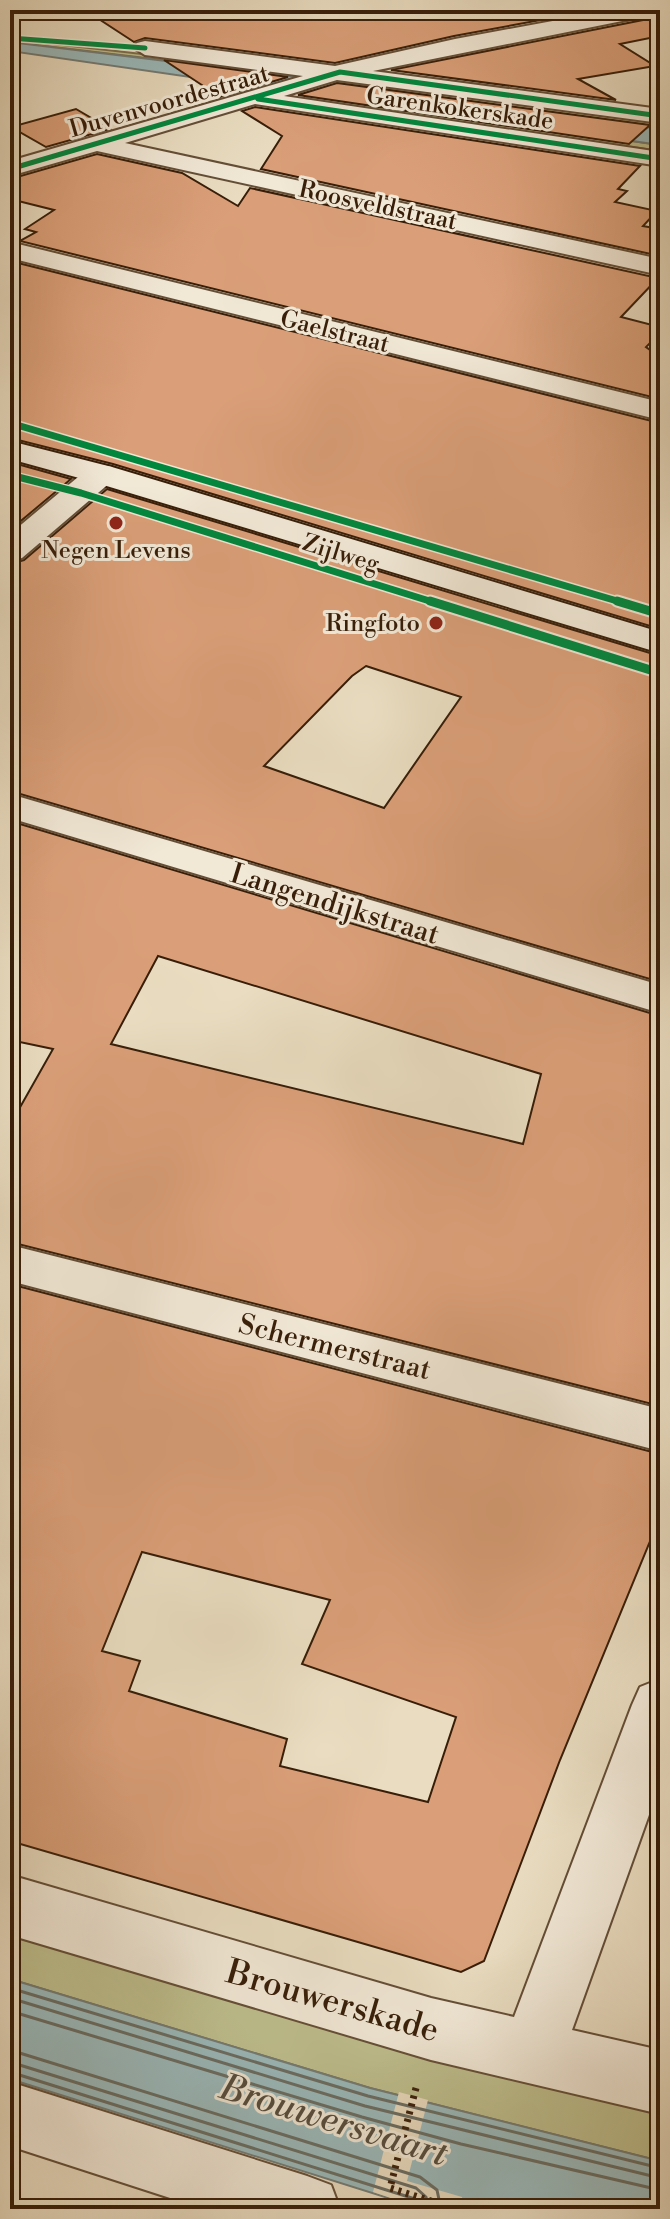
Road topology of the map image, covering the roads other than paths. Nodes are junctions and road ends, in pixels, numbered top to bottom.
1 (647, 10) edge
2 (145, 48) dead end
3 (340, 72) junction
4 (265, 95) junction
5 (660, 116) edge
6 (95, 143) junction
7 (660, 159) edge
8 (10, 169) edge
9 (10, 250) edge
10 (660, 267) edge
11 (660, 411) edge
12 (10, 450) edge
13 (101, 474) junction
14 (10, 551) edge
15 (660, 643) edge
16 (10, 806) edge
17 (660, 999) edge
18 (10, 1263) edge
19 (660, 1430) edge
20 (660, 1705) edge
21 (10, 1905) edge
22 (532, 2053) junction
23 (660, 2082) edge
24 (10, 2114) edge
25 (307, 2209) edge

1 - 3 street, Duvenvoordestraat
2 - 3 street, Garenkokerskade
3 - 4 street, Duvenvoordestraat
3 - 5 street, Garenkokerskade
4 - 6 street, Duvenvoordestraat
4 - 7 street, Garenkokerskade
6 - 8 street, Duvenvoordestraat
6 - 10 street, Roosveldstraat
9 - 11 street, Gaelstraat
12 - 13 street, Zijlweg
13 - 14 street
13 - 15 street, Zijlweg
16 - 17 street, Langendijkstraat
18 - 19 street, Schermerstraat
20 - 22 street
21 - 22 street, Brouwerskade
22 - 23 street, Brouwerskade
24 - 25 street

